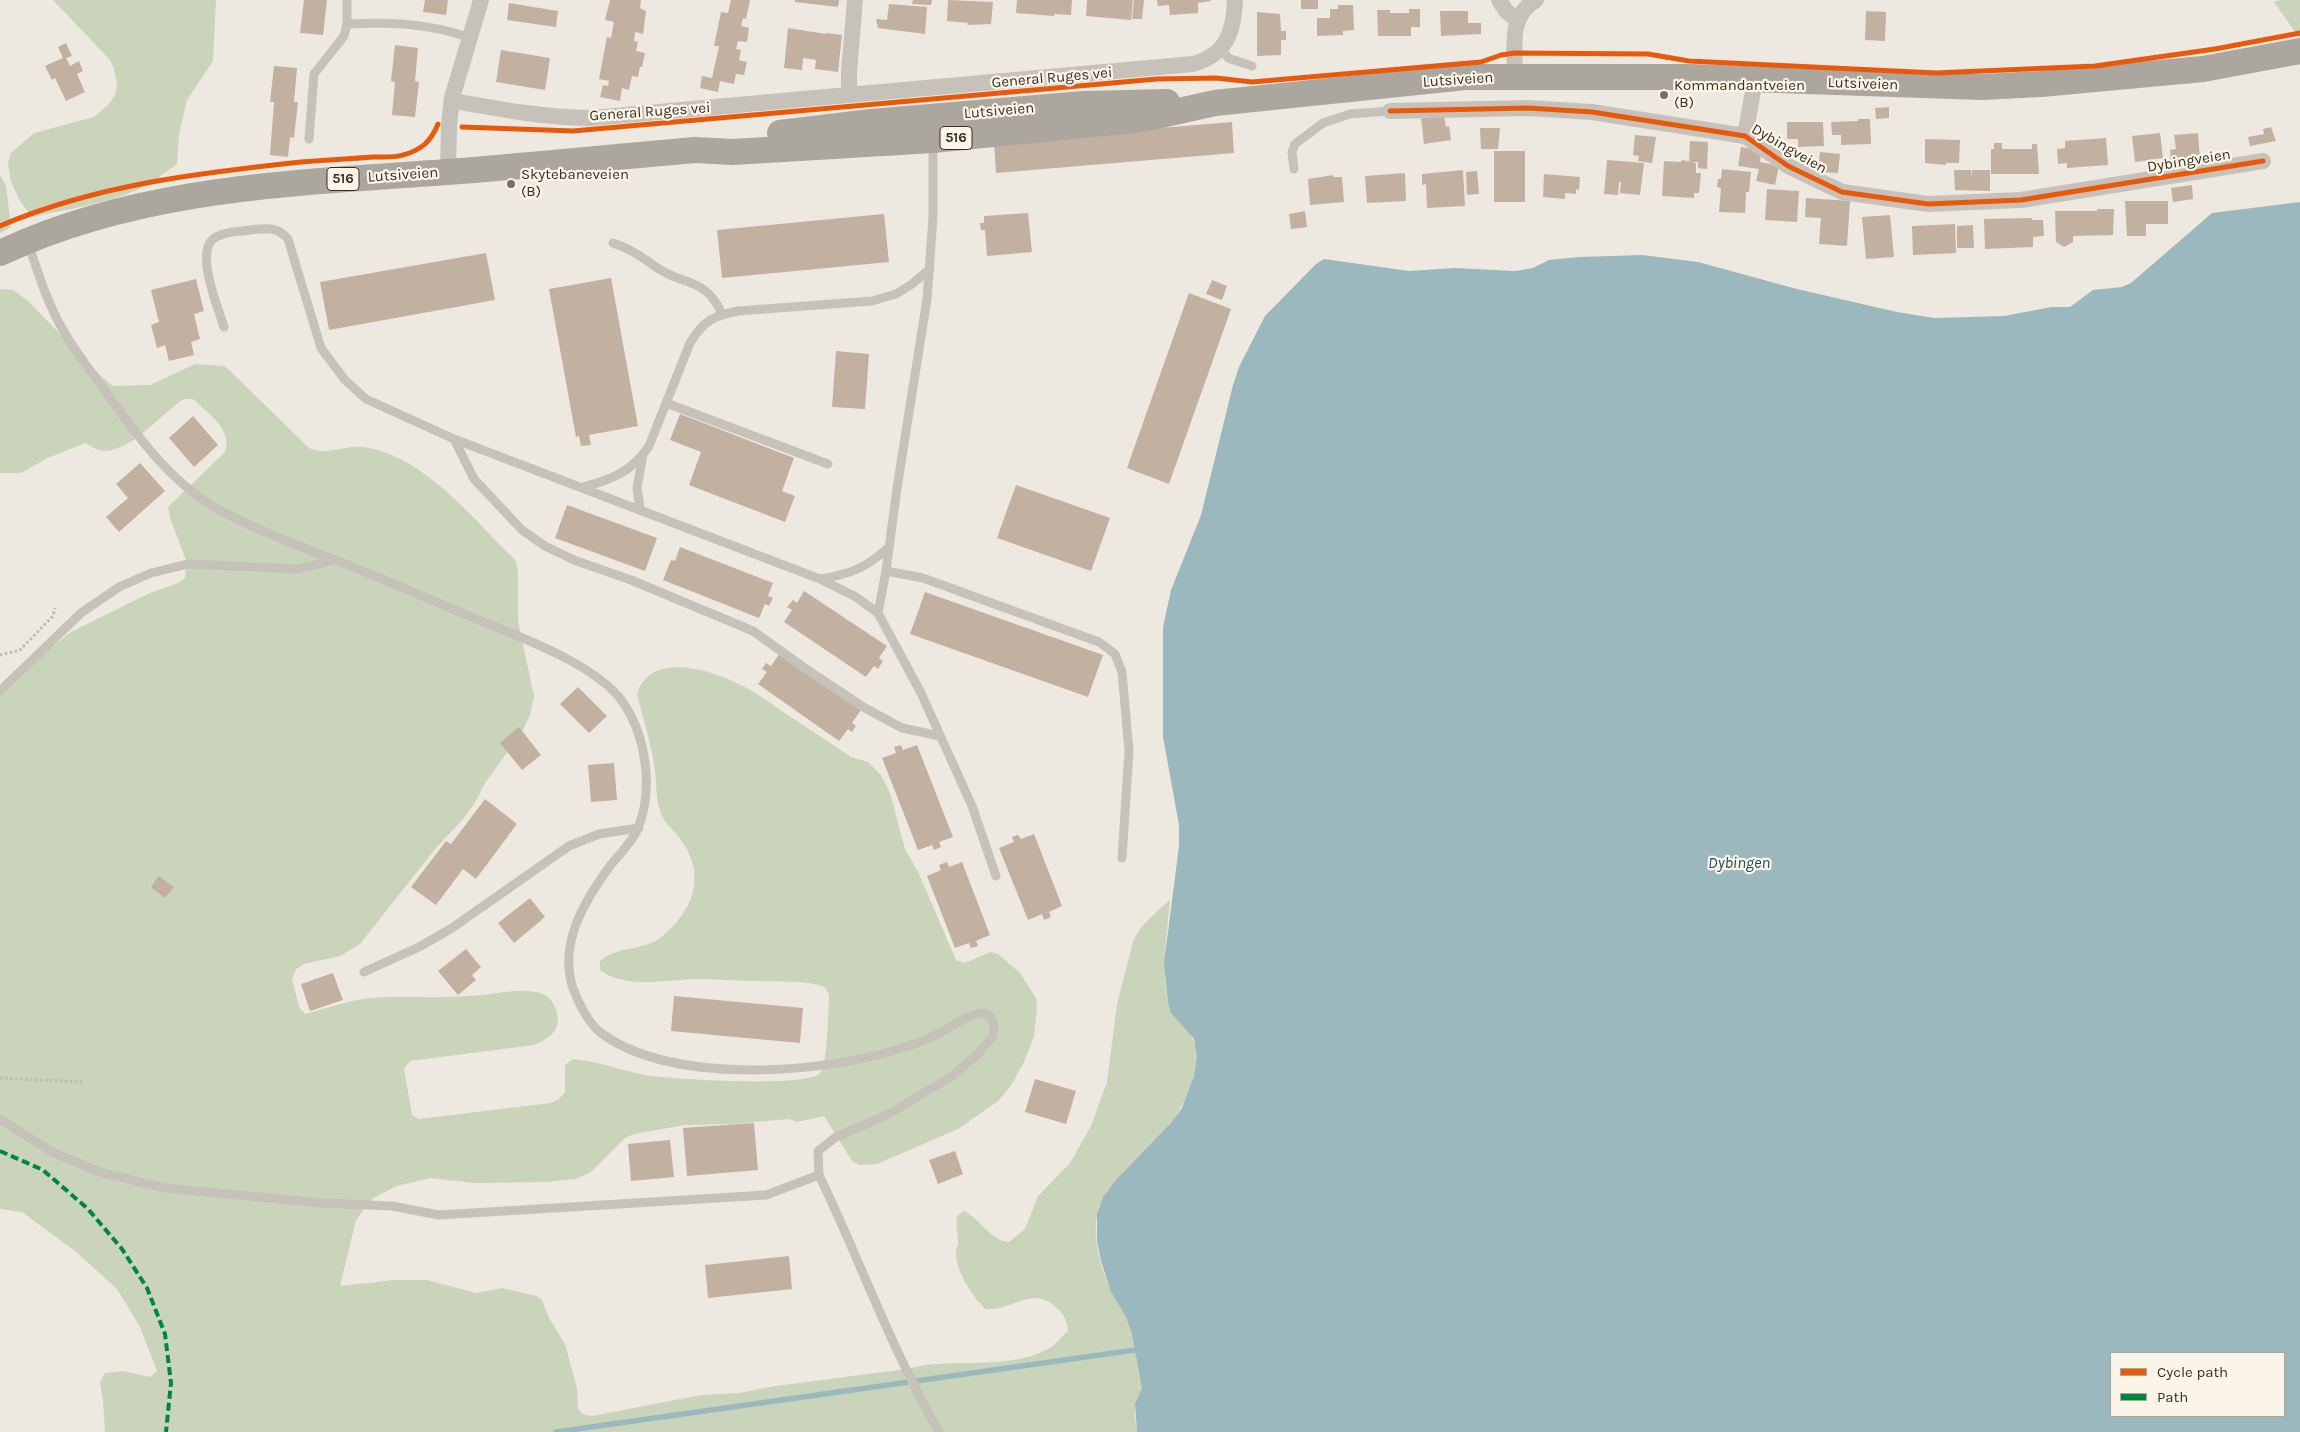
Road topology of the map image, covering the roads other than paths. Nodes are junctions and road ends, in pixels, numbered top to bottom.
1 (347, 0) edge
2 (481, 0) edge
3 (855, 0) edge
4 (1235, 0) edge
5 (1499, 0) edge
6 (1536, 0) edge
7 (1517, 20) junction
8 (347, 24) junction
9 (470, 38) junction
10 (1221, 48) junction
11 (2300, 50) edge
12 (1252, 66) dead end
13 (1515, 76) junction
14 (1755, 80) junction
15 (849, 95) junction
16 (452, 98) junction
17 (1390, 111) joint
18 (932, 128) junction
19 (1745, 136) junction
20 (310, 139) dead end
21 (2262, 162) dead end
22 (1294, 169) dead end
23 (448, 172) junction
24 (27, 240) junction
25 (613, 243) dead end
26 (0, 253) edge
27 (930, 269) junction
28 (722, 314) junction
29 (224, 327) dead end
30 (666, 403) junction
31 (454, 439) junction
32 (643, 455) junction
33 (828, 464) dead end
34 (583, 486) junction
35 (640, 508) junction
36 (889, 547) junction
37 (335, 560) junction
38 (886, 571) junction
39 (820, 579) junction
40 (878, 612) junction
41 (0, 691) edge
42 (940, 736) junction
43 (639, 828) junction
44 (1122, 858) dead end
45 (996, 876) dead end
46 (364, 972) dead end
47 (0, 1119) edge
48 (819, 1175) junction
49 (939, 1432) edge

1 - 8 lane
2 - 9 street
3 - 15 street
4 - 10 street, General Ruges vei
5 - 7 street
6 - 7 street
7 - 13 street
8 - 9 lane
8 - 20 lane
9 - 16 street
10 - 12 lane
10 - 15 street, General Ruges vei
11 - 14 main road, Lutsiveien / 516
13 - 14 main road, Lutsiveien / 516
13 - 18 main road, Lutsiveien / 516
14 - 19 street, Dybingveien
15 - 16 street, General Ruges vei
16 - 23 street
17 - 19 street, Dybingveien
17 - 22 lane, Dybingveien
18 - 23 main road, Lutsiveien / 516
18 - 27 lane
19 - 21 street, Dybingveien
23 - 24 main road, Lutsiveien / 516
24 - 26 main road, Lutsiveien / 516
24 - 37 lane
25 - 28 lane
27 - 28 lane
27 - 36 lane
28 - 30 lane
29 - 31 lane
30 - 32 lane
30 - 33 lane
31 - 34 lane
31 - 42 lane
32 - 34 lane
32 - 35 lane
34 - 35 lane
35 - 39 lane
36 - 38 lane
36 - 39 lane
37 - 41 lane
37 - 43 lane
38 - 40 lane
38 - 44 lane
39 - 40 lane
40 - 42 lane
42 - 45 lane
43 - 46 lane
43 - 48 lane
47 - 48 lane
48 - 49 lane

